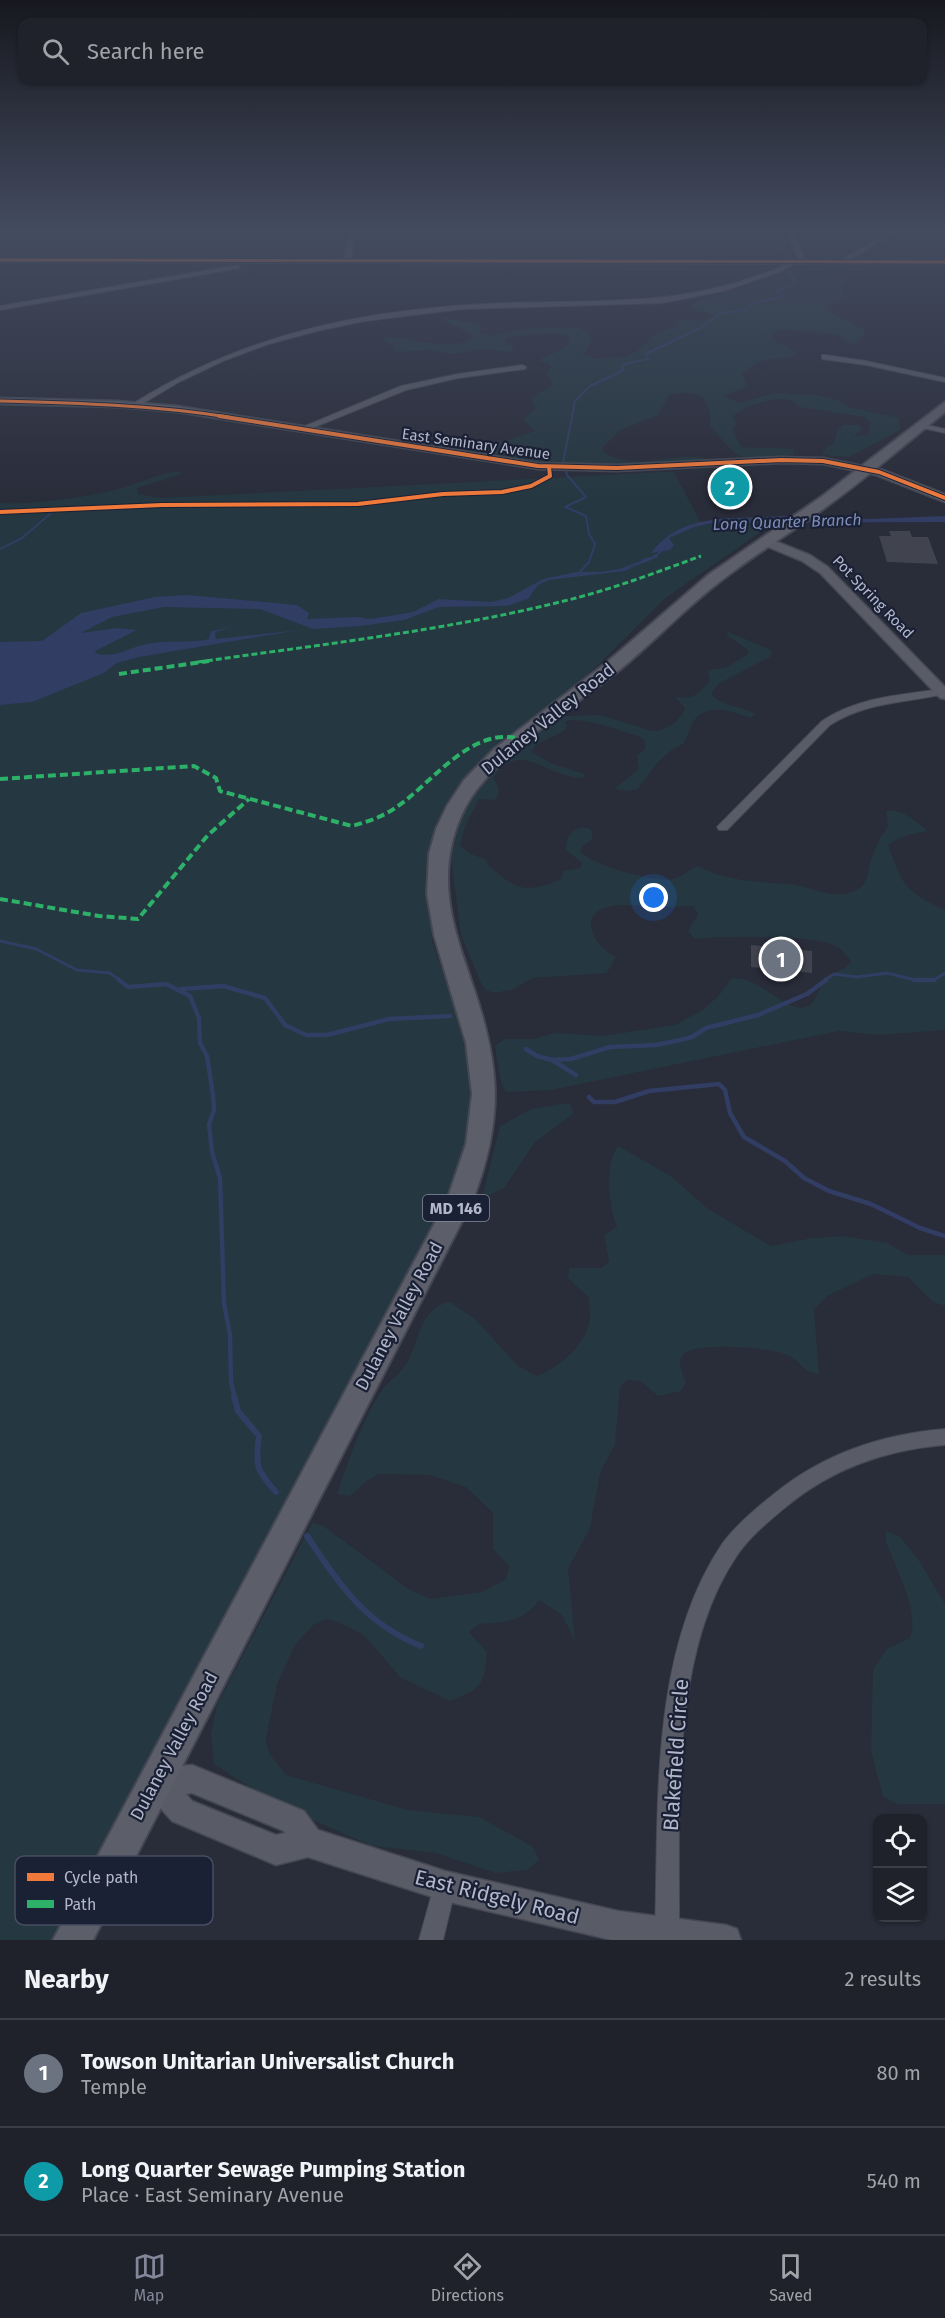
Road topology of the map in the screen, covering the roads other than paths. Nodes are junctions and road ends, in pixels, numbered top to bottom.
1 (385, 320) edge
2 (825, 357) dead end
3 (522, 367) dead end
4 (945, 380) edge
5 (0, 401) edge
6 (137, 405) junction
7 (945, 406) edge
8 (921, 425) junction
9 (302, 429) junction
10 (945, 430) edge
11 (867, 469) junction
12 (945, 498) edge
13 (787, 527) junction
14 (806, 558) junction
15 (944, 694) edge
16 (723, 827) dead end
17 (945, 1437) edge
18 (156, 1782) junction
19 (117, 1856) edge
20 (445, 1886) junction
21 (80, 1925) edge
22 (667, 1933) junction
23 (72, 1940) edge
24 (431, 1940) edge
25 (726, 1940) edge

1 - 6 street
2 - 4 street
3 - 9 street
5 - 6 street, East Seminary Avenue
6 - 9 street, East Seminary Avenue
7 - 8 main road, Dulaney Valley Road / MD 146
8 - 10 street
8 - 11 main road, Dulaney Valley Road / MD 146
9 - 11 street, East Seminary Avenue
11 - 12 street, East Seminary Avenue
11 - 13 main road, Dulaney Valley Road / MD 146
13 - 14 street, Pot Spring Road
13 - 14 street
13 - 18 main road, Dulaney Valley Road / MD 146
14 - 15 street, Pot Spring Road
15 - 16 street
17 - 22 street, Blakefield Circle
18 - 19 main road, Dulaney Valley Road / MD 146
18 - 20 street, East Ridgely Road
20 - 22 street, East Ridgely Road
20 - 24 street
21 - 23 main road, Dulaney Valley Road / MD 146
22 - 25 street, East Ridgely Road

